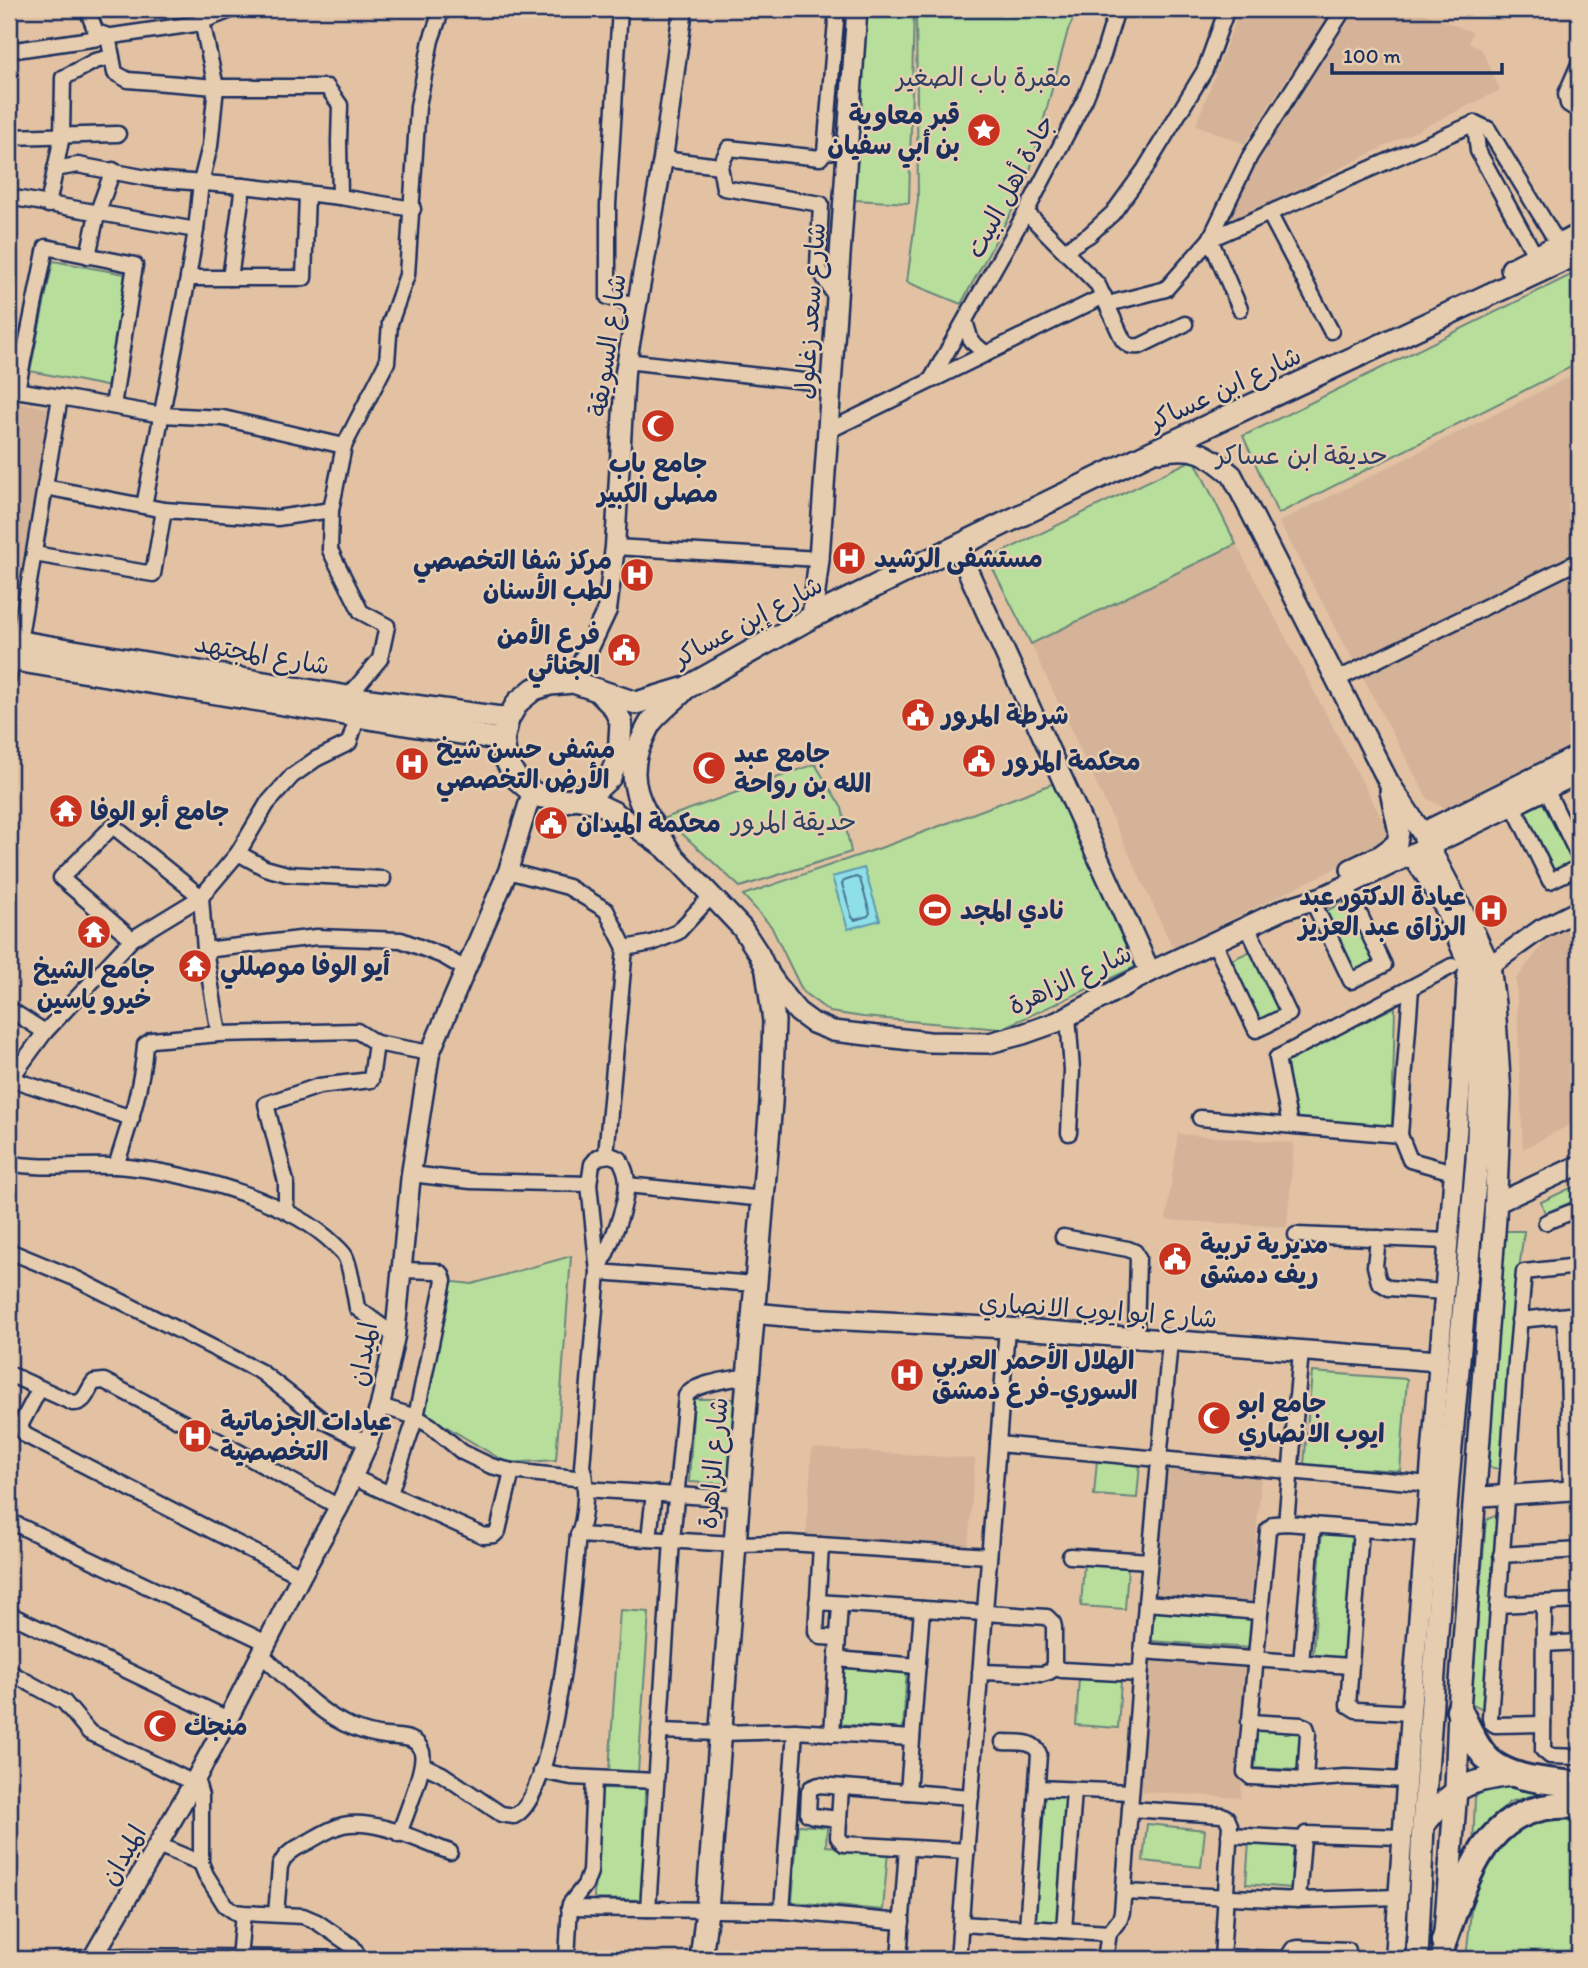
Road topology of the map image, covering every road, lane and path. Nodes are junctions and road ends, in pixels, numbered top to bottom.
1 (87, 9) edge
2 (234, 9) edge
3 (442, 9) edge
4 (620, 9) edge
5 (683, 9) edge
6 (837, 9) edge
7 (857, 9) edge
8 (1117, 9) edge
9 (1227, 9) edge
10 (1344, 9) edge
11 (202, 15) edge
12 (108, 36) junction
13 (9, 51) edge
14 (112, 57) junction
15 (1579, 64) edge
16 (216, 87) junction
17 (1579, 111) edge
18 (1481, 126) junction
19 (118, 134) dead end
20 (62, 136) junction
21 (9, 137) edge
22 (846, 150) junction
23 (825, 152) junction
24 (663, 159) junction
25 (720, 166) junction
26 (55, 169) junction
27 (113, 170) junction
28 (201, 182) junction
29 (243, 186) junction
30 (307, 194) junction
31 (9, 197) edge
32 (340, 197) junction
33 (48, 205) junction
34 (413, 209) junction
35 (1026, 212) junction
36 (1269, 213) junction
37 (97, 214) junction
38 (196, 230) junction
39 (1579, 235) edge
40 (1210, 239) junction
41 (1559, 245) junction
42 (1065, 250) junction
43 (1579, 253) edge
44 (88, 256) junction
45 (1536, 257) junction
46 (188, 278) junction
47 (230, 278) junction
48 (837, 299) junction
49 (1106, 300) junction
50 (637, 306) junction
51 (1240, 309) dead end
52 (965, 321) junction
53 (1185, 324) dead end
54 (1331, 331) dead end
55 (986, 354) junction
56 (626, 361) junction
57 (931, 380) junction
58 (831, 384) junction
59 (13, 389) edge
60 (60, 397) junction
61 (113, 407) junction
62 (162, 415) junction
63 (828, 431) junction
64 (344, 446) junction
65 (1145, 455) junction
66 (45, 487) junction
67 (144, 506) junction
68 (164, 509) junction
69 (331, 510) junction
70 (615, 547) junction
71 (957, 547) junction
72 (34, 554) junction
73 (819, 559) junction
74 (1579, 561) edge
75 (811, 617) junction
76 (11, 655) edge
77 (1336, 680) junction
78 (573, 682) junction
79 (686, 688) junction
80 (599, 692) junction
81 (353, 706) junction
82 (505, 729) junction
83 (1579, 755) edge
84 (1579, 773) edge
85 (1388, 781) junction
86 (1546, 789) junction
87 (531, 792) junction
88 (574, 799) junction
89 (1513, 805) junction
90 (1421, 845) junction
91 (669, 851) junction
92 (238, 853) junction
93 (1579, 857) edge
94 (1579, 867) edge
95 (508, 871) junction
96 (383, 879) dead end
97 (1346, 886) junction
98 (712, 895) junction
99 (201, 897) junction
100 (1312, 900) junction
101 (1284, 909) junction
102 (1579, 911) edge
103 (1247, 926) junction
104 (132, 939) junction
105 (1214, 942) junction
106 (625, 948) junction
107 (205, 950) junction
108 (1460, 964) junction
109 (1489, 966) junction
110 (465, 970) junction
111 (767, 971) junction
112 (1150, 972) junction
113 (1411, 988) junction
114 (9, 1009) edge
115 (1068, 1016) junction
116 (45, 1032) junction
117 (219, 1034) junction
118 (376, 1043) junction
119 (430, 1053) junction
120 (10, 1080) edge
121 (132, 1118) junction
122 (1200, 1118) dead end
123 (1290, 1125) junction
124 (1069, 1133) dead end
125 (1400, 1135) junction
126 (606, 1156) junction
127 (9, 1163) edge
128 (116, 1166) junction
129 (1579, 1166) edge
130 (1453, 1172) junction
131 (411, 1174) junction
132 (589, 1184) junction
133 (627, 1185) junction
134 (764, 1199) junction
135 (1495, 1204) junction
136 (1579, 1209) edge
137 (286, 1210) junction
138 (1546, 1222) dead end
139 (1296, 1235) dead end
140 (1063, 1237) dead end
141 (1378, 1238) junction
142 (1448, 1241) junction
143 (9, 1251) edge
144 (1579, 1266) edge
145 (401, 1270) junction
146 (598, 1272) junction
147 (755, 1284) junction
148 (1444, 1292) junction
149 (753, 1313) junction
150 (1579, 1314) edge
151 (1564, 1316) junction
152 (1519, 1320) junction
153 (1007, 1328) junction
154 (395, 1336) junction
155 (1136, 1338) junction
156 (1170, 1341) junction
157 (1301, 1351) junction
158 (1438, 1361) junction
159 (1574, 1364) edge
160 (9, 1374) edge
161 (748, 1376) junction
162 (40, 1388) junction
163 (380, 1406) junction
164 (416, 1417) junction
165 (368, 1443) junction
166 (998, 1444) junction
167 (1159, 1459) junction
168 (512, 1471) junction
169 (1290, 1471) junction
170 (352, 1477) junction
171 (581, 1478) junction
172 (1430, 1484) junction
173 (1575, 1490) edge
174 (390, 1493) junction
175 (654, 1493) junction
176 (1506, 1494) junction
177 (676, 1495) junction
178 (1475, 1497) junction
179 (738, 1499) junction
180 (338, 1507) junction
181 (9, 1521) edge
182 (1286, 1523) junction
183 (1313, 1525) junction
184 (1361, 1529) junction
185 (1426, 1534) junction
186 (578, 1535) junction
187 (649, 1539) junction
188 (672, 1540) junction
189 (734, 1544) junction
190 (821, 1545) junction
191 (1579, 1550) edge
192 (1501, 1555) junction
193 (989, 1556) junction
194 (1070, 1556) dead end
195 (1150, 1561) junction
196 (301, 1576) junction
197 (1579, 1601) edge
198 (817, 1602) junction
199 (1146, 1603) junction
200 (840, 1604) junction
201 (1544, 1604) junction
202 (1498, 1605) junction
203 (922, 1609) junction
204 (1260, 1612) junction
205 (985, 1613) junction
206 (9, 1614) edge
207 (838, 1638) junction
208 (1579, 1642) edge
209 (1544, 1644) junction
210 (264, 1649) junction
211 (1142, 1651) junction
212 (836, 1659) junction
213 (1256, 1659) junction
214 (1301, 1663) junction
215 (918, 1666) junction
216 (1350, 1666) junction
217 (1056, 1668) junction
218 (9, 1672) edge
219 (980, 1672) junction
220 (1140, 1674) junction
221 (1459, 1710) junction
222 (1411, 1713) junction
223 (228, 1719) junction
224 (1249, 1722) junction
225 (1543, 1724) junction
226 (659, 1731) junction
227 (795, 1731) junction
228 (721, 1733) junction
229 (832, 1734) junction
230 (912, 1738) junction
231 (1430, 1738) junction
232 (1003, 1742) dead end
233 (1458, 1743) junction
234 (1579, 1757) edge
235 (423, 1765) junction
236 (541, 1771) junction
237 (1511, 1775) junction
238 (594, 1779) junction
239 (1305, 1780) junction
240 (1406, 1780) junction
241 (656, 1781) junction
242 (194, 1782) junction
243 (1579, 1785) edge
244 (841, 1787) junction
245 (1037, 1788) junction
246 (1074, 1790) junction
247 (1456, 1790) junction
248 (908, 1792) junction
249 (1131, 1792) junction
250 (971, 1797) junction
251 (1579, 1806) edge
252 (1130, 1809) junction
253 (839, 1819) junction
254 (1423, 1825) junction
255 (399, 1834) junction
256 (1229, 1835) junction
257 (1403, 1837) junction
258 (1303, 1839) junction
259 (158, 1845) junction
260 (907, 1848) junction
261 (968, 1851) junction
262 (450, 1852) dead end
263 (201, 1863) junction
264 (1124, 1892) junction
265 (1226, 1896) junction
266 (1399, 1897) junction
267 (1298, 1900) junction
268 (569, 1908) junction
269 (648, 1909) junction
270 (707, 1910) junction
271 (782, 1911) junction
272 (243, 1913) junction
273 (276, 1914) junction
274 (902, 1922) junction
275 (961, 1924) junction
276 (1027, 1928) junction
277 (1064, 1930) junction
278 (1108, 1933) junction
279 (1348, 1950) dead end
280 (1443, 1950) edge
281 (1414, 1954) edge
282 (1222, 1958) edge
283 (67, 1959) edge
284 (93, 1959) edge
285 (239, 1959) edge
286 (358, 1959) edge
287 (567, 1959) edge
288 (707, 1959) edge
289 (899, 1959) edge
290 (958, 1959) edge
291 (1105, 1959) edge
292 (1394, 1959) edge

1 - 12 street
2 - 11 street
3 - 34 street
4 - 50 street
5 - 24 street, شارع السويقة
6 - 23 street
7 - 22 main road, شارع سعد زغلول
8 - 35 street, جادة أهل البيت
9 - 42 street
10 - 40 street
11 - 12 street
11 - 16 street
12 - 13 street
12 - 14 street
14 - 16 street
14 - 20 street
15 - 17 street
16 - 28 street
16 - 32 street
18 - 36 street
18 - 41 street
18 - 45 street
19 - 20 street
20 - 21 street
20 - 26 street
22 - 23 street
22 - 48 main road, شارع سعد زغلول
23 - 25 street
24 - 25 street
24 - 50 street, شارع السويقة
25 - 48 street
26 - 27 street
26 - 33 street
27 - 28 street
27 - 37 street
28 - 29 street
28 - 38 street
29 - 30 street
29 - 47 street
30 - 32 street
30 - 47 street
31 - 33 street
32 - 34 street
33 - 37 street
34 - 64 street
35 - 42 street
35 - 52 street, جادة أهل البيت
36 - 40 street
36 - 54 street
37 - 38 street
37 - 44 street
38 - 46 street
39 - 41 main road, شارع ابن عساكر
40 - 49 street
40 - 51 street
41 - 45 main road, شارع ابن عساكر
42 - 49 street
43 - 65 main road, شارع ابن عساكر
44 - 59 street
44 - 61 street
45 - 65 main road, شارع ابن عساكر
46 - 47 street
46 - 62 street
48 - 58 main road, شارع سعد زغلول
49 - 53 street
49 - 55 street
50 - 56 street, شارع السويقة
52 - 55 street
52 - 57 street, جادة أهل البيت
55 - 57 street
56 - 58 street
56 - 70 street, شارع السويقة
57 - 63 street
58 - 63 main road, شارع سعد زغلول
59 - 60 street
60 - 61 street
60 - 66 street
61 - 62 street
62 - 64 street
62 - 67 street
63 - 73 main road, شارع سعد زغلول
64 - 69 street
65 - 71 main road, شارع إبن عساكر
65 - 77 main road
66 - 67 street
66 - 72 street
67 - 68 street
68 - 69 street
68 - 72 street
69 - 81 street
70 - 73 street
70 - 78 street, شارع السويقة
71 - 75 main road, شارع إبن عساكر
71 - 112 main road
72 - 76 street
73 - 75 main road, شارع سعد زغلول
74 - 77 street
75 - 79 main road, شارع إبن عساكر
76 - 81 main road, شارع المجتهد
77 - 85 main road
78 - 80 main road
78 - 82 main road
79 - 80 main road, شارع إبن عساكر
79 - 91 main road
80 - 88 main road
81 - 82 main road, شارع المجتهد
81 - 92 street
82 - 87 main road
83 - 90 main road
84 - 86 main road
85 - 90 main road
85 - 101 main road, شارع الزاهرة
86 - 89 main road
86 - 93 street
87 - 88 main road
87 - 95 street, الميدان
88 - 91 main road, شارع الزاهرة
89 - 90 main road
89 - 94 street
90 - 97 main road, شارع الزاهرة
90 - 108 main road
90 - 109 main road
91 - 98 main road, شارع الزاهرة
92 - 96 street
92 - 99 street
95 - 106 street
95 - 110 street, الميدان
97 - 100 main road, شارع الزاهرة
97 - 100 street
98 - 106 street
98 - 111 main road, شارع الزاهرة
99 - 104 street
99 - 104 street
99 - 107 street
100 - 101 main road, شارع الزاهرة
101 - 103 main road, شارع الزاهرة
102 - 109 street
103 - 105 main road, شارع الزاهرة
103 - 105 street
104 - 116 street
105 - 112 main road, شارع الزاهرة
106 - 126 street
107 - 110 street
107 - 117 street
108 - 113 street
108 - 130 street
108 - 231 main road
109 - 135 main road
110 - 119 street, الميدان
111 - 115 main road, شارع الزاهرة
111 - 134 main road, شارع الزاهرة
112 - 115 main road, شارع الزاهرة
113 - 123 street
113 - 125 street
114 - 116 street
115 - 124 street
116 - 120 street
117 - 118 street
117 - 121 street
118 - 119 street
118 - 137 street
119 - 131 street, الميدان
120 - 121 street
121 - 128 street
122 - 123 street
123 - 125 street
125 - 130 street
126 - 132 street
126 - 133 street
127 - 128 street
128 - 137 street
129 - 135 street
130 - 142 street
131 - 132 street
131 - 145 street, الميدان
132 - 146 street
133 - 134 street
133 - 146 street
134 - 147 main road, شارع الزاهرة
135 - 178 main road
136 - 138 street
137 - 154 street
139 - 141 street
140 - 155 street
141 - 142 street
141 - 148 street
142 - 148 street
143 - 165 street
144 - 152 street
145 - 154 street, الميدان
145 - 164 street
146 - 147 street
146 - 171 street
147 - 149 main road, شارع الزاهرة
148 - 158 street
149 - 153 main road, شارع ابو ايوب الانصاري
149 - 161 main road, شارع الزاهرة
150 - 151 street
151 - 152 street
151 - 159 street
152 - 176 street
153 - 155 main road, شارع ابو ايوب الانصاري
153 - 166 street
154 - 163 street, الميدان
155 - 156 main road, شارع ابو ايوب الانصاري
156 - 157 main road, شارع ابو ايوب الانصاري
156 - 167 street
157 - 158 main road, شارع ابو ايوب الانصاري
157 - 169 street
158 - 172 street
159 - 173 street
160 - 162 street
161 - 177 street
161 - 179 main road, شارع الزاهرة
162 - 180 street
162 - 196 street
163 - 164 street
163 - 165 street, الميدان
164 - 168 street
164 - 174 street
165 - 170 street, الميدان
166 - 167 street
166 - 193 street
167 - 169 street
167 - 195 street
168 - 171 street
168 - 174 street
169 - 172 street
169 - 182 street
170 - 174 street
170 - 180 street, الميدان
171 - 175 street
171 - 186 street
172 - 185 street
173 - 176 street
175 - 177 street
175 - 187 street
176 - 178 street
176 - 192 street
177 - 179 street
177 - 188 street
178 - 221 main road
179 - 189 main road, شارع الزاهرة
180 - 196 street, الميدان
181 - 210 street
182 - 183 street
182 - 204 street
183 - 184 street
183 - 214 street
184 - 185 street
184 - 216 street
185 - 222 street
186 - 187 street
186 - 236 street
187 - 188 street
188 - 189 street
188 - 226 street
189 - 190 street
189 - 228 main road, شارع الزاهرة
190 - 193 street
190 - 198 street
191 - 192 street
192 - 202 street
193 - 205 street
194 - 195 street
195 - 199 street
196 - 210 street, الميدان
197 - 201 street
198 - 200 street
198 - 207 street
199 - 204 street
199 - 211 street
200 - 203 street
200 - 207 street
201 - 202 street
201 - 209 street
202 - 225 street
203 - 205 street
203 - 215 street
204 - 213 street
205 - 217 street
205 - 219 street
206 - 223 street
207 - 212 street
208 - 209 street
209 - 225 street
210 - 223 street, الميدان
210 - 235 street
211 - 213 street
211 - 220 street
212 - 215 street
212 - 229 street
213 - 214 street
213 - 224 street
214 - 216 street
215 - 230 street
216 - 222 street
217 - 219 street
217 - 220 street
218 - 242 street
219 - 250 street
220 - 249 street
221 - 233 main road
221 - 237 highway
222 - 240 street
223 - 242 street, الميدان
224 - 239 street
224 - 239 street
225 - 234 street
226 - 228 street
226 - 241 street
227 - 228 street
227 - 229 street
227 - 271 street
228 - 270 main road, شارع الزاهرة
229 - 230 street
230 - 248 street
231 - 233 main road
231 - 254 main road
232 - 245 street
233 - 247 main road
235 - 236 street
235 - 255 street
236 - 238 street
237 - 243 highway
237 - 247 main road
238 - 241 street
238 - 268 street
239 - 240 street
240 - 257 street
241 - 269 street
242 - 259 street, الميدان
242 - 263 street
244 - 248 street
244 - 253 street
244 - 253 street
245 - 246 street
245 - 276 street
246 - 249 street
246 - 277 street
247 - 254 main road
247 - 280 main road
248 - 250 street
249 - 252 street
250 - 261 street
251 - 280 highway
252 - 256 street
252 - 264 street
253 - 260 street
254 - 281 main road
255 - 262 street
255 - 273 street
256 - 258 street
256 - 265 street
257 - 258 street
257 - 266 street
258 - 267 street
259 - 263 street
259 - 284 street, الميدان
260 - 261 street
260 - 274 street
261 - 275 street
263 - 272 street
264 - 265 street
264 - 278 street
265 - 267 street
265 - 282 street
266 - 267 street
266 - 292 street
268 - 269 street
268 - 287 street
269 - 270 street
270 - 271 street
270 - 288 main road, شارع الزاهرة
271 - 274 street
272 - 273 street
272 - 285 street
273 - 286 street
274 - 289 street
275 - 276 street
275 - 290 street
276 - 277 street
277 - 278 street
278 - 291 street
279 - 282 street
283 - 284 street
284 - 285 street
285 - 286 street

